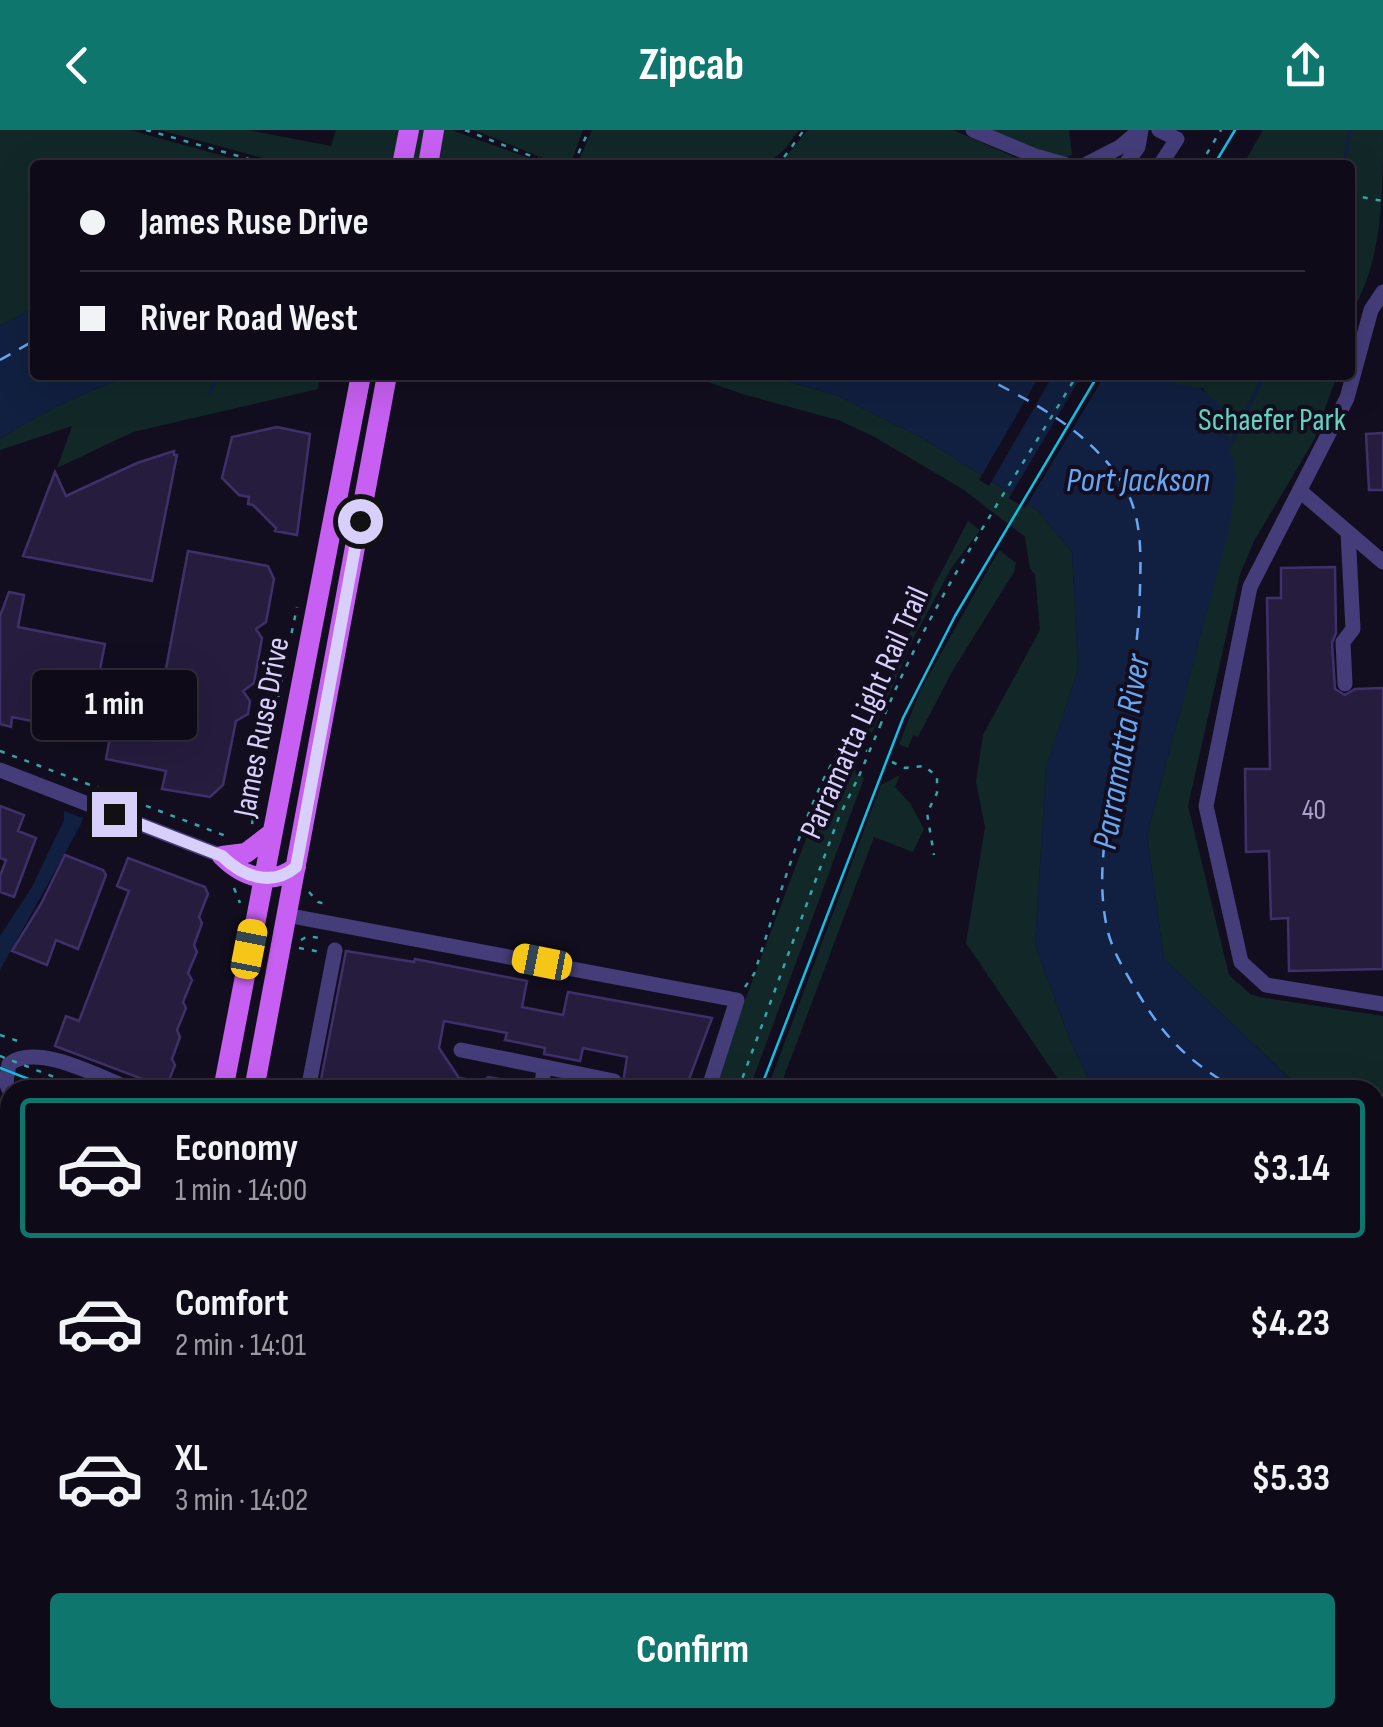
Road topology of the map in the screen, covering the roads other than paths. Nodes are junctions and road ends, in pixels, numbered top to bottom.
1 (409, 130) edge
2 (434, 130) edge
3 (973, 130) edge
4 (1141, 130) edge
5 (1159, 130) edge
6 (395, 160) edge
7 (429, 160) edge
8 (1041, 160) edge
9 (1097, 160) edge
10 (1129, 160) edge
11 (1163, 160) edge
12 (1383, 292) edge
13 (1377, 308) edge
14 (1355, 374) edge
15 (360, 380) edge
16 (386, 380) edge
17 (1353, 380) edge
18 (1300, 490) junction
19 (1348, 532) junction
20 (1383, 562) edge
21 (1345, 684) dead end
22 (0, 770) edge
23 (272, 833) junction
24 (230, 848) junction
25 (302, 876) junction
26 (263, 878) junction
27 (286, 914) junction
28 (334, 952) road end
29 (1383, 1004) edge
30 (462, 1050) dead end
31 (544, 1066) junction
32 (6, 1080) edge
33 (107, 1080) edge
34 (225, 1080) edge
35 (256, 1080) edge
36 (310, 1080) edge
37 (542, 1080) edge
38 (614, 1080) dead end
39 (710, 1080) edge

1 - 6 main road, bridge
2 - 7 main road
3 - 8 street
4 - 9 street
4 - 10 street
5 - 11 street
12 - 13 street
13 - 14 street
15 - 23 main road, James Ruse Drive
16 - 25 main road, James Ruse Drive
17 - 18 street
18 - 19 street
18 - 29 street
19 - 20 street
19 - 21 street
22 - 24 street
23 - 24 main road
23 - 26 main road, James Ruse Drive
24 - 26 main road
25 - 26 main road
25 - 27 main road, James Ruse Drive
26 - 34 main road, James Ruse Drive
27 - 35 main road, James Ruse Drive
27 - 39 street
28 - 36 street
30 - 31 street
31 - 37 street
31 - 38 street
32 - 33 street

